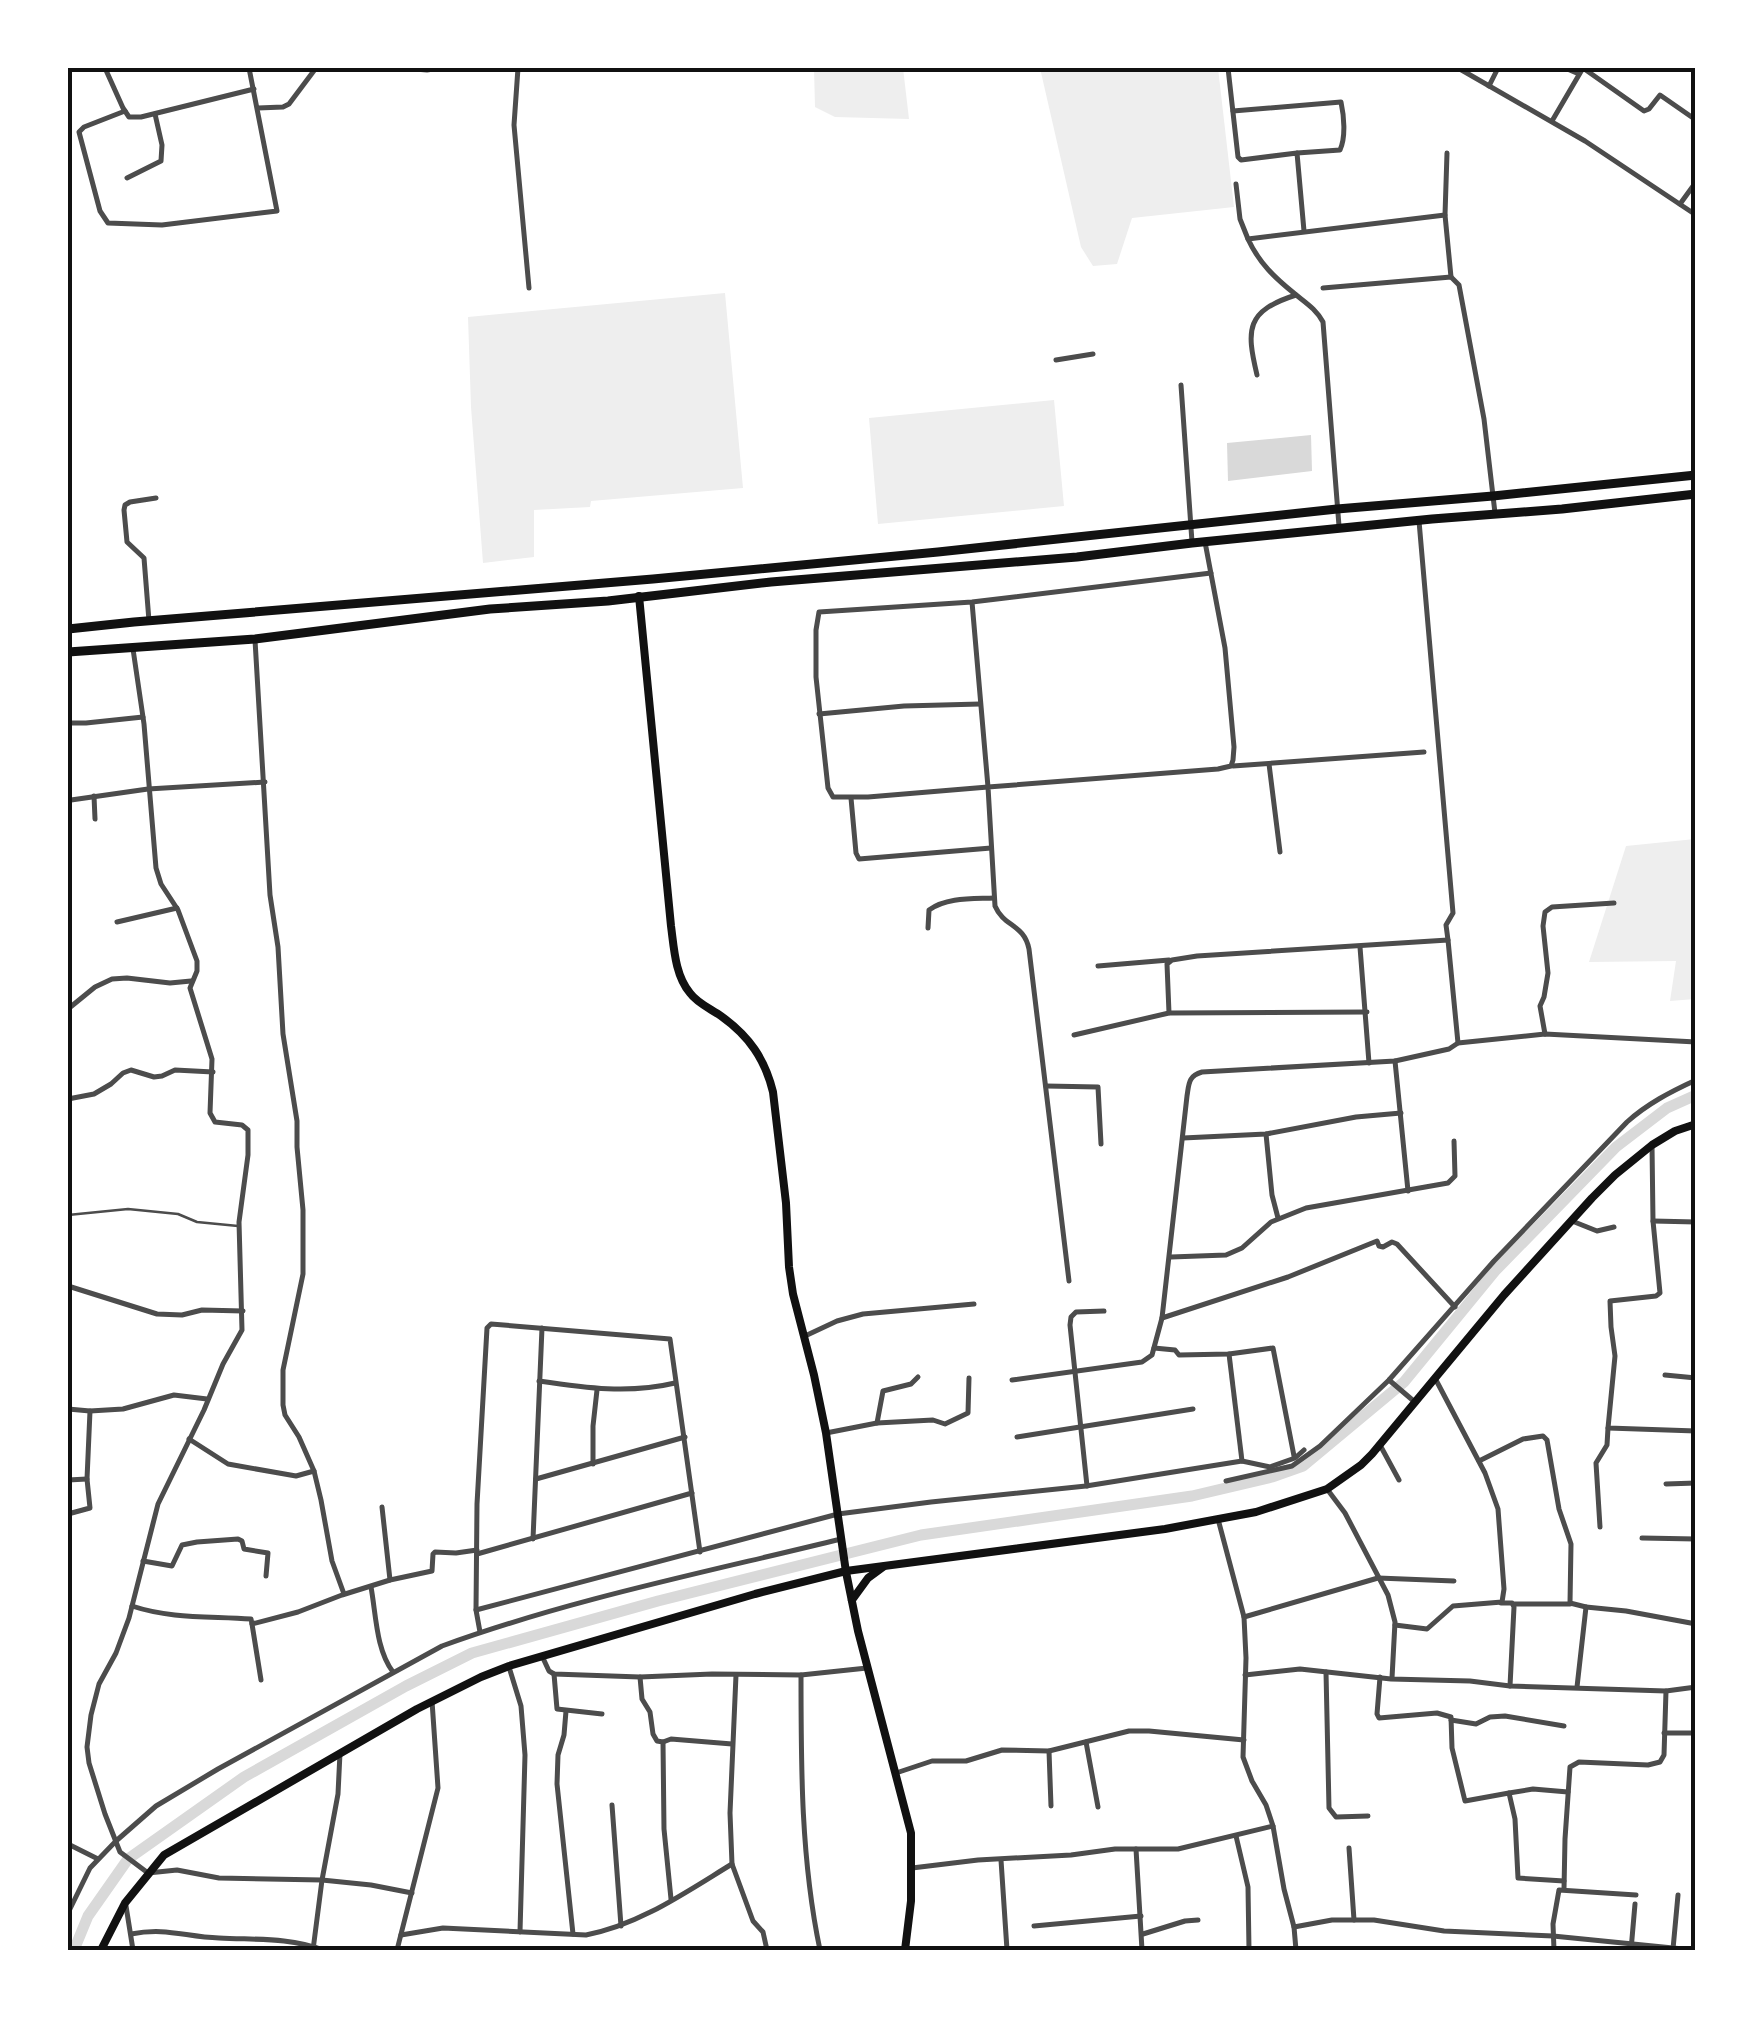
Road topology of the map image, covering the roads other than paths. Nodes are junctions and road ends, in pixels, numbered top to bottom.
1 (105, 68) edge
2 (248, 68) edge
3 (316, 68) edge
4 (403, 68) edge
5 (440, 68) edge
6 (518, 68) edge
7 (1228, 68) edge
8 (1458, 68) edge
9 (1498, 68) edge
10 (1564, 68) edge
11 (1582, 70) edge
12 (1489, 86) junction
13 (254, 88) junction
14 (258, 108) junction
15 (125, 111) junction
16 (1233, 111) junction
17 (155, 114) junction
18 (1696, 120) edge
19 (1552, 121) junction
20 (1297, 153) junction
21 (1446, 153) dead end
22 (127, 178) dead end
23 (1696, 182) edge
24 (1236, 184) dead end
25 (1680, 204) junction
26 (1445, 215) junction
27 (1696, 215) edge
28 (1304, 231) junction
29 (1248, 239) junction
30 (1451, 277) junction
31 (529, 288) dead end
32 (1323, 288) dead end
33 (1296, 294) junction
34 (1093, 354) dead end
35 (1056, 360) dead end
36 (1257, 376) dead end
37 (1181, 385) dead end
38 (1690, 476) edge
39 (1611, 484) junction
40 (1691, 494) edge
41 (1494, 496) junction
42 (156, 498) dead end
43 (1612, 504) junction
44 (1337, 509) junction
45 (1495, 514) junction
46 (1418, 520) junction
47 (1191, 525) junction
48 (1339, 529) junction
49 (1206, 542) junction
50 (1192, 543) junction
51 (975, 547) junction
52 (787, 566) junction
53 (978, 566) junction
54 (770, 567) junction
55 (1212, 573) junction
56 (788, 581) junction
57 (771, 582) junction
58 (639, 596) junction
59 (972, 602) junction
60 (148, 621) junction
61 (68, 630) edge
62 (255, 639) junction
63 (132, 647) junction
64 (68, 652) edge
65 (980, 704) junction
66 (819, 714) junction
67 (143, 717) junction
68 (70, 722) edge
69 (1424, 752) dead end
70 (1268, 764) junction
71 (1231, 766) junction
72 (264, 782) junction
73 (988, 787) junction
74 (148, 789) junction
75 (94, 796) junction
76 (852, 798) junction
77 (71, 800) dead end
78 (95, 819) dead end
79 (991, 848) junction
80 (1280, 852) dead end
81 (994, 898) junction
82 (1614, 904) dead end
83 (177, 908) junction
84 (117, 922) dead end
85 (928, 928) dead end
86 (1448, 940) junction
87 (1360, 947) junction
88 (1170, 962) junction
89 (1098, 966) dead end
90 (191, 981) junction
91 (68, 1009) edge
92 (1367, 1012) junction
93 (1169, 1013) junction
94 (1074, 1034) dead end
95 (1545, 1034) junction
96 (1696, 1042) edge
97 (1458, 1043) junction
98 (1394, 1061) junction
99 (1370, 1064) junction
100 (213, 1072) junction
101 (1696, 1080) edge
102 (1046, 1086) junction
103 (68, 1099) edge
104 (1401, 1112) junction
105 (1696, 1124) edge
106 (1266, 1134) junction
107 (1183, 1138) junction
108 (1454, 1141) dead end
109 (1101, 1144) dead end
110 (1652, 1145) junction
111 (1408, 1191) junction
112 (68, 1215) edge
113 (1278, 1218) junction
114 (1572, 1221) junction
115 (1652, 1222) junction
116 (1696, 1222) edge
117 (239, 1226) junction
118 (1614, 1228) dead end
119 (1170, 1257) junction
120 (1069, 1281) dead end
121 (68, 1286) edge
122 (974, 1304) dead end
123 (1455, 1307) junction
124 (243, 1311) junction
125 (1104, 1311) dead end
126 (1162, 1318) junction
127 (542, 1328) junction
128 (805, 1336) junction
129 (1154, 1348) junction
130 (1229, 1354) junction
131 (1074, 1372) junction
132 (1666, 1375) dead end
133 (918, 1377) dead end
134 (968, 1378) dead end
135 (1434, 1378) junction
136 (1696, 1378) edge
137 (1012, 1380) dead end
138 (539, 1381) junction
139 (675, 1382) junction
140 (1392, 1382) junction
141 (597, 1390) junction
142 (208, 1399) junction
143 (1413, 1401) junction
144 (68, 1409) edge
145 (1193, 1409) dead end
146 (90, 1411) junction
147 (877, 1423) junction
148 (1608, 1428) junction
149 (1080, 1429) junction
150 (1696, 1431) edge
151 (826, 1432) junction
152 (684, 1437) junction
153 (1018, 1438) dead end
154 (189, 1439) junction
155 (1380, 1445) junction
156 (1304, 1450) dead end
157 (1296, 1461) junction
158 (1479, 1461) junction
159 (1239, 1462) junction
160 (593, 1464) junction
161 (314, 1472) junction
162 (536, 1479) junction
163 (68, 1480) edge
164 (87, 1480) junction
165 (1238, 1480) junction
166 (1400, 1480) dead end
167 (1226, 1482) dead end
168 (1696, 1483) edge
169 (1666, 1484) dead end
170 (1087, 1486) junction
171 (1327, 1489) junction
172 (692, 1493) junction
173 (382, 1507) dead end
174 (68, 1514) edge
175 (838, 1514) junction
176 (1218, 1519) junction
177 (1600, 1526) dead end
178 (1642, 1538) dead end
179 (533, 1539) junction
180 (1696, 1539) edge
181 (842, 1541) junction
182 (477, 1552) junction
183 (700, 1552) junction
184 (144, 1560) junction
185 (887, 1565) junction
186 (846, 1569) junction
187 (266, 1576) dead end
188 (1378, 1578) junction
189 (390, 1580) junction
190 (1454, 1581) dead end
191 (371, 1587) junction
192 (344, 1594) junction
193 (852, 1600) junction
194 (1501, 1603) junction
195 (1513, 1604) junction
196 (1571, 1604) junction
197 (132, 1606) junction
198 (1586, 1607) junction
199 (476, 1610) junction
200 (1244, 1618) junction
201 (252, 1624) junction
202 (1696, 1624) edge
203 (1395, 1625) junction
204 (480, 1632) junction
205 (542, 1656) junction
206 (509, 1666) junction
207 (867, 1668) junction
208 (392, 1672) junction
209 (1326, 1672) junction
210 (554, 1674) junction
211 (736, 1675) junction
212 (800, 1675) junction
213 (1245, 1675) junction
214 (640, 1677) junction
215 (1380, 1677) junction
216 (1392, 1679) junction
217 (261, 1680) dead end
218 (1510, 1686) junction
219 (1578, 1687) junction
220 (1696, 1688) edge
221 (1666, 1691) junction
222 (432, 1701) junction
223 (566, 1711) junction
224 (602, 1714) dead end
225 (1451, 1720) junction
226 (1564, 1726) dead end
227 (1696, 1733) edge
228 (1664, 1734) junction
229 (1244, 1740) junction
230 (663, 1742) junction
231 (1086, 1742) junction
232 (732, 1744) junction
233 (1049, 1751) junction
234 (340, 1753) junction
235 (896, 1773) junction
236 (1509, 1792) junction
237 (1568, 1792) junction
238 (612, 1805) dead end
239 (1051, 1806) dead end
240 (1098, 1807) dead end
241 (1368, 1816) dead end
242 (1273, 1826) junction
243 (1236, 1836) junction
244 (116, 1841) junction
245 (68, 1844) edge
246 (1350, 1848) dead end
247 (1136, 1849) junction
248 (98, 1859) junction
249 (1001, 1860) junction
250 (732, 1864) junction
251 (912, 1868) junction
252 (148, 1873) junction
253 (322, 1880) junction
254 (1564, 1886) junction
255 (412, 1893) junction
256 (1636, 1896) dead end
257 (1678, 1896) dead end
258 (672, 1900) junction
259 (126, 1903) junction
260 (1635, 1904) dead end
261 (68, 1913) edge
262 (1141, 1916) junction
263 (1198, 1920) dead end
264 (1354, 1920) junction
265 (621, 1926) junction
266 (1034, 1926) dead end
267 (1294, 1927) junction
268 (520, 1932) junction
269 (131, 1934) junction
270 (573, 1934) junction
271 (1142, 1934) junction
272 (401, 1936) junction
273 (1553, 1936) junction
274 (1632, 1948) edge
275 (1673, 1948) edge
276 (313, 1949) edge
277 (100, 1950) edge
278 (133, 1950) edge
279 (323, 1950) edge
280 (397, 1950) edge
281 (766, 1950) edge
282 (820, 1950) edge
283 (905, 1950) edge
284 (1007, 1950) edge
285 (1142, 1950) edge
286 (1250, 1950) edge
287 (1296, 1950) edge
288 (1554, 1950) edge
289 (1693, 1950) edge

1 - 15 street
2 - 13 street
3 - 14 street
4 - 5 street
6 - 31 street
7 - 16 street
8 - 12 street
9 - 12 street
10 - 11 street
11 - 18 street
11 - 19 street
12 - 19 street
13 - 14 street
13 - 17 street
14 - 15 street
15 - 17 street
16 - 20 street
16 - 20 street
17 - 22 street
19 - 25 street
20 - 28 street
21 - 26 street
23 - 25 street
24 - 29 street
25 - 27 street
26 - 28 street
26 - 30 street
28 - 29 street
29 - 33 street
30 - 32 street
30 - 41 street
33 - 36 street
33 - 44 street
34 - 35 street
37 - 47 street
38 - 39 highway
38 - 40 highway
39 - 41 highway
39 - 43 highway
40 - 43 highway
41 - 44 highway
41 - 45 street
42 - 60 street
43 - 45 highway
44 - 47 highway
44 - 48 street
45 - 46 highway
46 - 48 highway
46 - 86 street
47 - 50 street
47 - 51 highway
48 - 49 highway
49 - 50 highway
49 - 55 street
50 - 53 highway
51 - 52 highway
51 - 53 highway
52 - 54 highway
52 - 56 street
53 - 56 highway
54 - 57 street
54 - 60 highway
55 - 59 street
55 - 71 street
56 - 57 highway
57 - 58 highway
58 - 62 highway
58 - 128 main road
59 - 65 street
59 - 66 street
60 - 61 highway
62 - 63 highway
62 - 72 street
63 - 64 highway
63 - 67 street
65 - 66 street
65 - 73 street
66 - 76 street
67 - 68 street
67 - 74 street
69 - 70 street
70 - 71 street
70 - 80 street
71 - 73 street
72 - 74 street
72 - 161 street
73 - 76 street
73 - 79 street
74 - 75 street
74 - 83 street
75 - 77 street
75 - 78 street
76 - 79 street
79 - 81 street
81 - 85 street
81 - 102 street
82 - 95 street
83 - 84 street
83 - 90 street
86 - 87 street
86 - 97 street
87 - 88 street
87 - 92 street
88 - 89 street
88 - 93 street
90 - 91 street
90 - 100 street
92 - 93 street
92 - 99 street
93 - 94 street
95 - 96 street
95 - 97 street
97 - 98 street
98 - 99 street
98 - 104 street
99 - 107 street
100 - 103 street
100 - 117 street
101 - 123 street
102 - 109 street
102 - 120 street
104 - 106 street
104 - 111 street
105 - 110 main road
106 - 107 street
106 - 113 street
107 - 119 street
108 - 111 street
110 - 114 main road
110 - 115 street
111 - 113 street
112 - 117 lane
113 - 119 street
114 - 118 street
114 - 135 main road
115 - 116 street
115 - 148 street
117 - 124 street
119 - 126 street
121 - 124 street
122 - 128 street
123 - 126 street
123 - 140 street
124 - 142 street
125 - 131 street
126 - 129 street
127 - 138 street
127 - 139 street
127 - 182 street
128 - 151 main road
129 - 130 street
129 - 131 street
130 - 157 street
130 - 159 street
131 - 137 street
131 - 149 street
132 - 136 street
133 - 147 street
134 - 147 street
135 - 143 main road
135 - 158 street
138 - 141 street
138 - 162 street
139 - 141 street
139 - 152 street
140 - 143 street
140 - 157 street
141 - 160 street
142 - 146 street
142 - 154 street
143 - 155 main road
144 - 146 street
145 - 149 street
146 - 164 street
147 - 151 street
148 - 150 street
148 - 177 street
149 - 153 street
149 - 170 street
151 - 175 main road
152 - 160 street
152 - 172 street
154 - 161 street
154 - 184 street
155 - 166 street
155 - 171 main road
156 - 157 street
157 - 159 street
157 - 165 street
158 - 194 street
158 - 196 street
159 - 165 street
159 - 170 street
160 - 162 street
161 - 192 street
162 - 179 street
163 - 164 street
164 - 174 street
165 - 167 street
168 - 169 street
170 - 175 street
171 - 176 main road
171 - 188 street
172 - 179 street
172 - 183 street
173 - 189 street
175 - 181 main road
175 - 183 street
176 - 185 main road
176 - 200 street
178 - 180 street
179 - 182 street
181 - 186 main road
181 - 204 street
182 - 189 street
182 - 199 street
183 - 199 street
184 - 187 street
184 - 197 street
185 - 186 main road
185 - 193 main road
186 - 193 main road
186 - 205 main road
188 - 190 street
188 - 200 street
188 - 203 street
189 - 191 street
191 - 192 street
191 - 208 street
192 - 201 street
193 - 207 main road
194 - 195 street
194 - 203 street
195 - 196 street
195 - 218 street
196 - 198 street
197 - 201 street
197 - 244 street
198 - 202 street
198 - 219 street
199 - 204 street
200 - 213 street
201 - 217 street
203 - 216 street
204 - 208 street
205 - 206 main road
205 - 210 street
206 - 222 main road
206 - 268 street
207 - 212 street
207 - 235 main road
208 - 244 street
209 - 213 street
209 - 215 street
209 - 241 street
210 - 214 street
210 - 223 street
211 - 212 street
211 - 214 street
211 - 232 street
212 - 282 street
213 - 229 street
214 - 230 street
215 - 216 street
215 - 225 street
216 - 218 street
218 - 219 street
219 - 221 street
220 - 221 street
221 - 228 street
222 - 234 main road
222 - 255 street
223 - 224 street
223 - 270 street
225 - 226 street
225 - 236 street
227 - 228 street
228 - 237 street
229 - 231 street
229 - 242 street
230 - 232 street
230 - 258 street
231 - 233 street
231 - 240 street
232 - 250 street
233 - 235 street
233 - 239 street
234 - 252 main road
234 - 253 street
235 - 251 main road
236 - 237 street
236 - 254 street
237 - 254 street
238 - 265 street
242 - 243 street
242 - 267 street
243 - 247 street
243 - 286 street
244 - 248 street
244 - 252 street
245 - 248 street
246 - 264 street
247 - 249 street
247 - 262 street
248 - 261 street
249 - 251 street
249 - 284 street
250 - 258 street
250 - 281 street
251 - 283 main road
252 - 253 street
252 - 259 main road
253 - 255 street
253 - 276 street
254 - 256 street
254 - 273 street
255 - 272 street
257 - 275 street
258 - 265 street
259 - 269 street
259 - 277 main road
260 - 274 street
262 - 266 street
262 - 271 street
263 - 271 street
264 - 267 street
264 - 273 street
265 - 270 street
267 - 287 street
268 - 270 street
268 - 272 street
269 - 276 street
269 - 278 street
271 - 285 street
272 - 280 street
273 - 274 street
273 - 288 street
274 - 275 street
275 - 289 street
276 - 279 street

